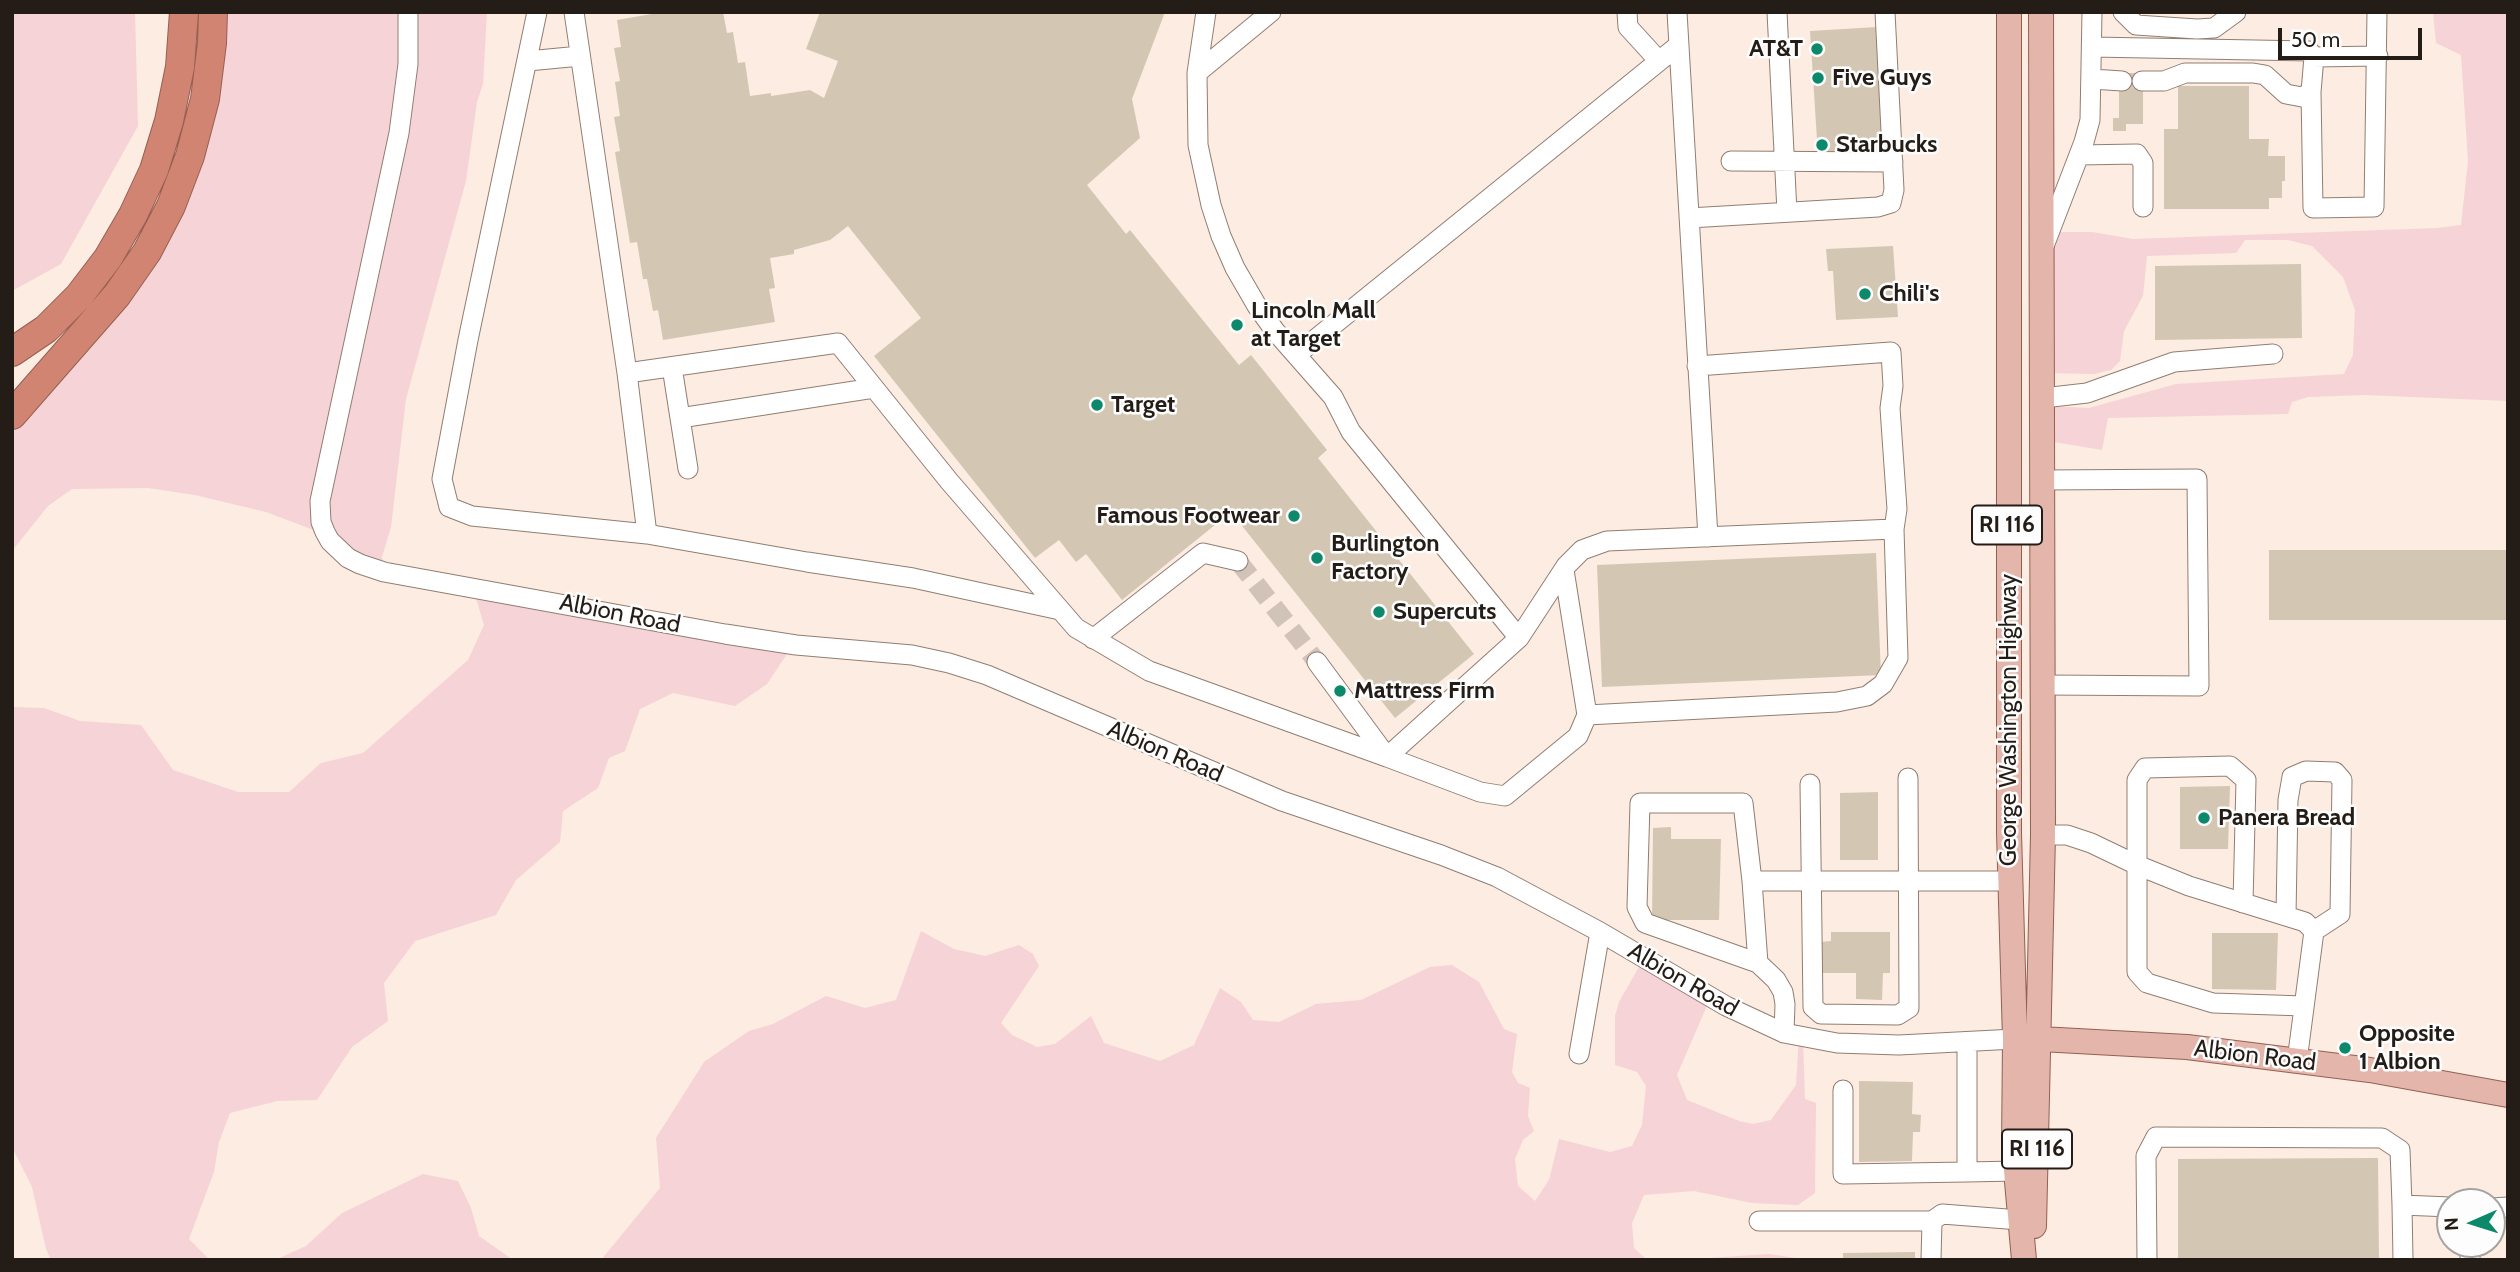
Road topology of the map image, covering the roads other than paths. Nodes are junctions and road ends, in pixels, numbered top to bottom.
1 (184, 12) edge
2 (214, 12) edge
3 (408, 12) edge
4 (537, 12) edge
5 (574, 12) edge
6 (1206, 12) edge
7 (1271, 12) edge
8 (1627, 12) edge
9 (1677, 12) edge
10 (1777, 12) edge
11 (1885, 12) edge
12 (2009, 12) edge
13 (2041, 12) edge
14 (2092, 12) edge
15 (2123, 12) edge
16 (2235, 12) edge
17 (2378, 12) edge
18 (1679, 45) junction
19 (2092, 47) junction
20 (580, 56) junction
21 (2314, 57) junction
22 (2378, 57) junction
23 (528, 61) junction
24 (1659, 61) junction
25 (1197, 73) junction
26 (2092, 79) junction
27 (2122, 81) dead end
28 (2143, 81) dead end
29 (2311, 92) junction
30 (2079, 155) junction
31 (1731, 161) dead end
32 (1893, 162) junction
33 (1784, 163) junction
34 (2143, 207) dead end
35 (1787, 212) junction
36 (1689, 218) junction
37 (2042, 254) junction
38 (12, 352) edge
39 (1296, 355) junction
40 (2273, 355) dead end
41 (1697, 366) junction
42 (671, 367) junction
43 (627, 373) junction
44 (874, 388) junction
45 (2043, 398) junction
46 (12, 415) edge
47 (680, 418) junction
48 (688, 469) dead end
49 (2043, 480) junction
50 (1894, 529) junction
51 (647, 534) junction
52 (1708, 537) junction
53 (1238, 561) tunnel mouth
54 (1564, 570) junction
55 (1060, 610) junction
56 (1519, 638) junction
57 (1093, 639) junction
58 (1317, 662) tunnel mouth
59 (2044, 685) junction
60 (1587, 715) junction
61 (1387, 757) junction
62 (1908, 778) dead end
63 (1810, 784) dead end
64 (2043, 835) junction
65 (2137, 865) junction
66 (1752, 881) junction
67 (1811, 881) junction
68 (1909, 881) junction
69 (2010, 881) junction
70 (2244, 903) junction
71 (2286, 916) junction
72 (2314, 931) junction
73 (1600, 932) junction
74 (1758, 964) junction
75 (2304, 1006) junction
76 (1784, 1033) junction
77 (2026, 1038) junction
78 (1967, 1042) junction
79 (1579, 1054) dead end
80 (2297, 1061) junction
81 (1843, 1090) dead end
82 (2508, 1095) edge
83 (2016, 1171) junction
84 (1967, 1172) junction
85 (2402, 1205) junction
86 (2436, 1206) edge
87 (2021, 1220) junction
88 (1759, 1221) dead end
89 (1932, 1221) junction
90 (1931, 1260) edge
91 (2024, 1260) edge
92 (2032, 1260) edge
93 (2147, 1260) edge
94 (2403, 1260) edge

1 - 38 highway
2 - 46 highway
3 - 73 street, Albion Road
4 - 23 street
5 - 20 street
6 - 25 street
7 - 25 street
8 - 24 street
9 - 18 street
10 - 33 street
11 - 32 street
12 - 69 main road, George Washington Highway / RI 116
13 - 37 main road, George Washington Highway / RI 116
14 - 19 street
15 - 16 street
17 - 22 street
18 - 24 street
18 - 36 street
19 - 21 street
19 - 26 street
20 - 23 street
20 - 43 street
21 - 22 street
21 - 29 street
22 - 29 street
23 - 51 street
24 - 39 street
25 - 39 street
26 - 27 street
26 - 30 street
28 - 29 street
30 - 34 street
30 - 37 street
31 - 33 street
32 - 33 street
32 - 35 street
33 - 35 street
35 - 36 street
36 - 41 street
37 - 45 main road, George Washington Highway / RI 116
39 - 56 street
40 - 45 street
41 - 50 street
41 - 52 street
42 - 43 street
42 - 44 street
42 - 47 street
43 - 51 street
44 - 47 street
44 - 55 street
45 - 49 main road, George Washington Highway / RI 116
47 - 48 street
49 - 59 main road, George Washington Highway / RI 116
49 - 59 street
50 - 52 street
50 - 60 street
51 - 55 street
52 - 54 street
53 - 57 street
54 - 56 street
54 - 60 street
55 - 57 street
56 - 61 street
57 - 61 street
58 - 61 street
59 - 64 main road, George Washington Highway / RI 116
60 - 61 street
62 - 68 street
63 - 67 street
64 - 65 street
64 - 77 main road, George Washington Highway / RI 116
65 - 70 street
65 - 70 street
65 - 75 street
66 - 67 street
66 - 74 street
66 - 74 street
67 - 68 street
67 - 68 street
68 - 69 street
69 - 77 main road, George Washington Highway / RI 116
70 - 71 street
71 - 72 street
71 - 72 street
72 - 75 street
73 - 76 street, Albion Road
73 - 79 street
74 - 76 street
75 - 80 street
76 - 78 street, Albion Road
77 - 78 street, Albion Road
77 - 80 main road, Albion Road
77 - 83 main road, George Washington Highway / RI 116
77 - 92 main road, George Washington Highway / RI 116
78 - 84 street
80 - 82 main road, Albion Road
81 - 84 street
83 - 84 street
83 - 87 main road, George Washington Highway / RI 116
85 - 86 street
85 - 93 street
85 - 94 street
87 - 89 street
87 - 91 main road, George Washington Highway / RI 116
88 - 89 street
89 - 90 street

